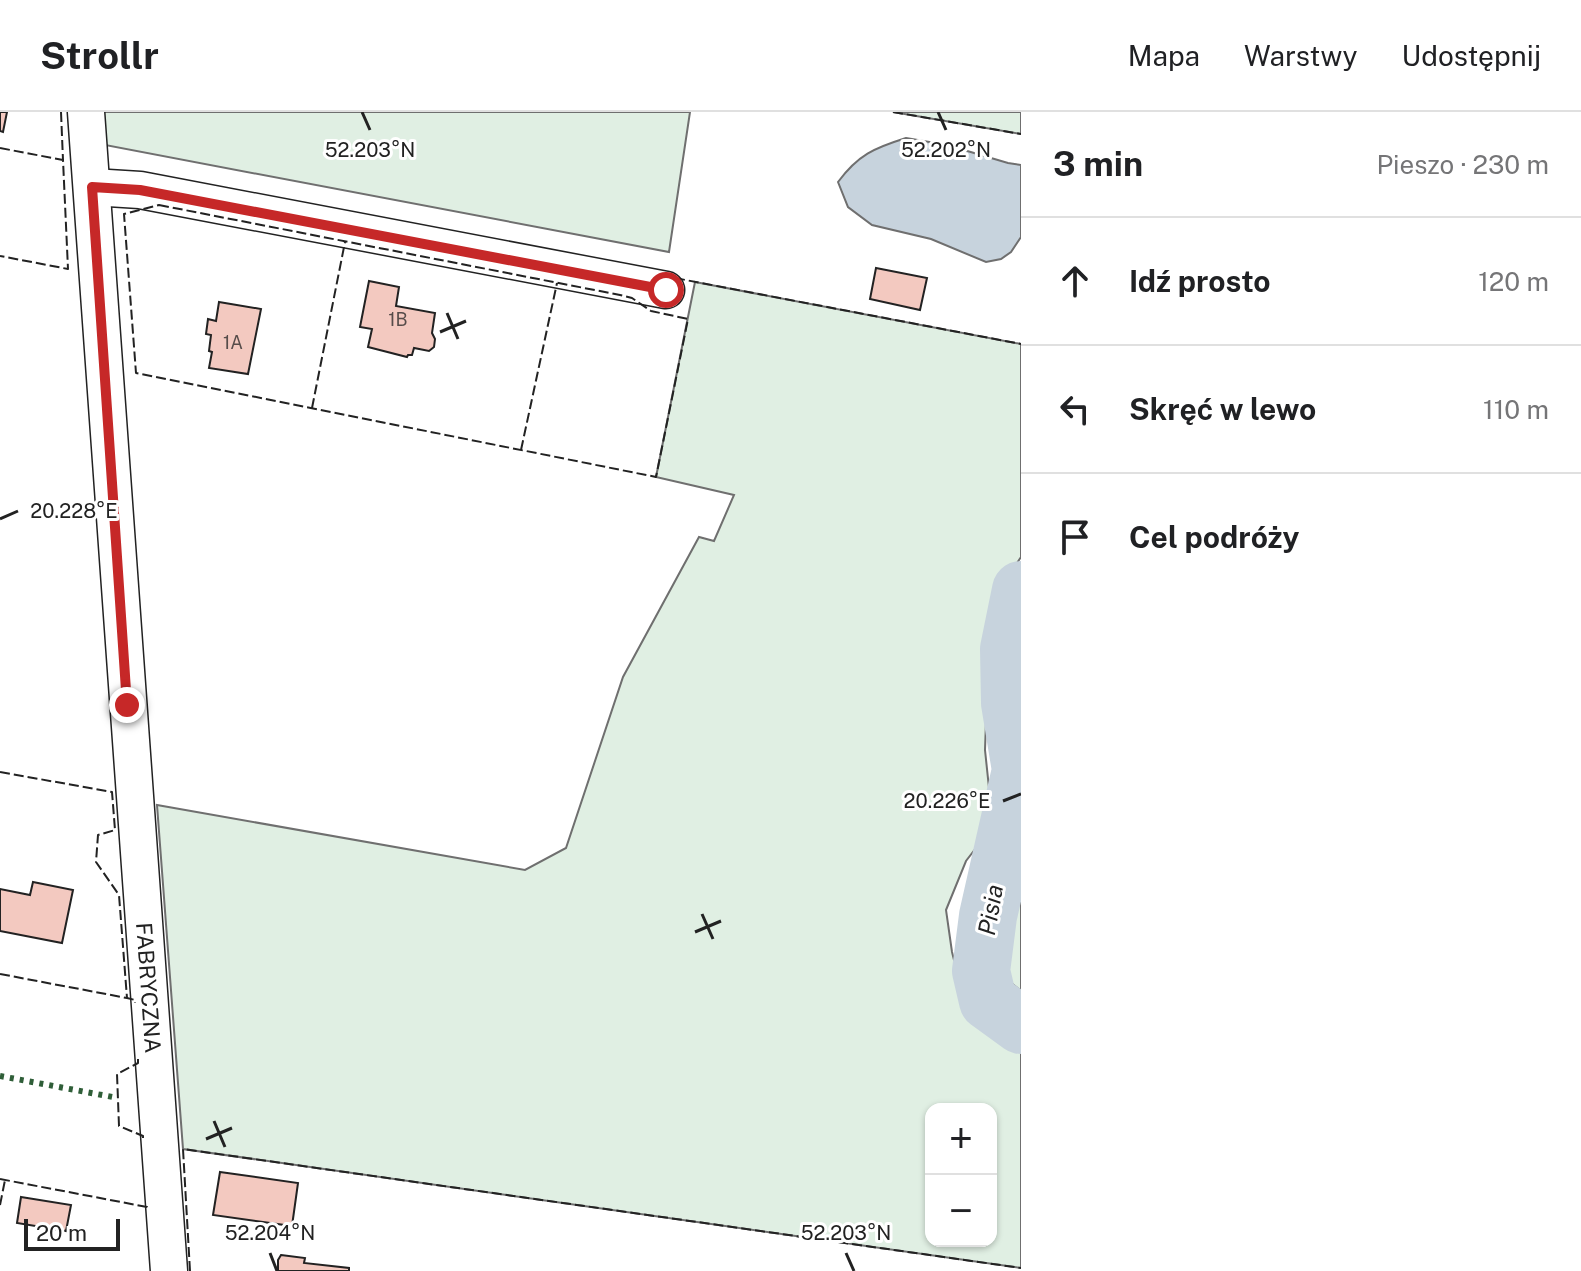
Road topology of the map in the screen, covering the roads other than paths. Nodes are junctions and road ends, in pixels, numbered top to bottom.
1 (86, 112) edge
2 (92, 187) junction
3 (666, 290) dead end
4 (169, 1271) edge

1 - 2 street, FABRYCZNA
2 - 3 street
2 - 4 street, FABRYCZNA

